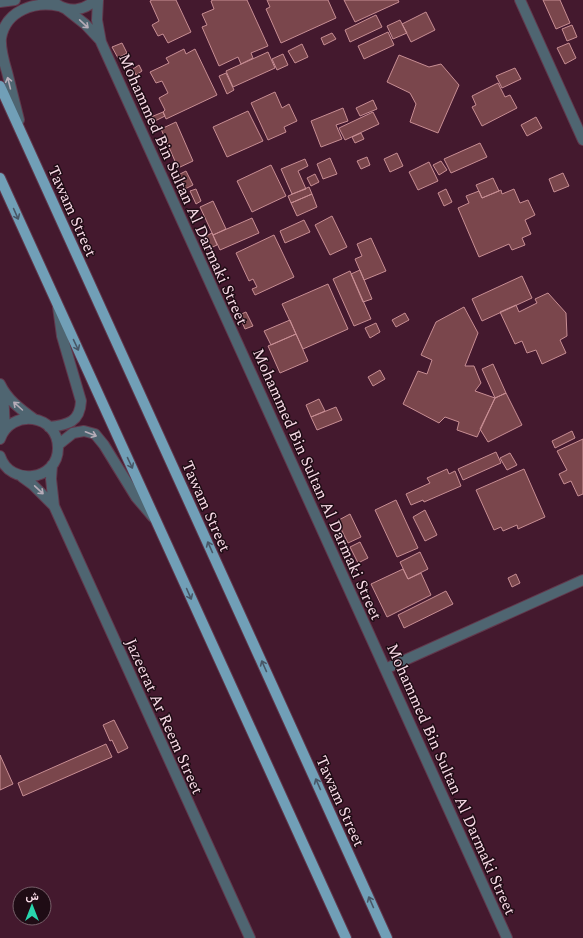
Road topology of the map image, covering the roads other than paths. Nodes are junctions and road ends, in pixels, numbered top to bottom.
1 (15, 0) edge
2 (96, 0) edge
3 (520, 0) edge
4 (0, 2) edge
5 (59, 5) edge
6 (101, 42) junction
7 (0, 86) edge
8 (22, 134) junction
9 (583, 140) edge
10 (0, 178) edge
11 (57, 305) junction
12 (2, 387) edge
13 (35, 420) junction
14 (49, 427) junction
15 (2, 436) edge
16 (58, 445) junction
17 (0, 456) edge
18 (52, 465) junction
19 (0, 472) edge
20 (17, 475) junction
21 (54, 506) junction
22 (155, 519) junction
23 (583, 580) edge
24 (385, 669) junction
25 (250, 938) edge
26 (346, 938) edge
27 (388, 938) edge
28 (507, 938) edge

1 - 4 street
2 - 5 street
2 - 6 street, Mohammed Bin Sultan Al Darmaki Street
3 - 9 street
5 -> 6 street, Mohammed Bin Sultan Al Darmaki Street
8 -> 5 street
6 - 24 street, Mohammed Bin Sultan Al Darmaki Street
7 - 8 main road, Tawam Street
27 -> 8 main road, Tawam Street
10 -> 11 main road
11 - 14 street
11 -> 22 main road
13 -> 12 street
12 - 15 street
13 - 14 street
13 - 15 street
14 - 16 street
16 - 18 street, Jazeerat Ar Reem Street
16 -> 22 street
17 - 20 street, Jazeerat Ar Reem Street
18 - 20 street
18 - 21 street, Jazeerat Ar Reem Street
19 - 20 street
20 -> 21 street, Jazeerat Ar Reem Street
21 - 25 street, Jazeerat Ar Reem Street
22 -> 26 main road
23 - 24 street
24 - 28 street, Mohammed Bin Sultan Al Darmaki Street

